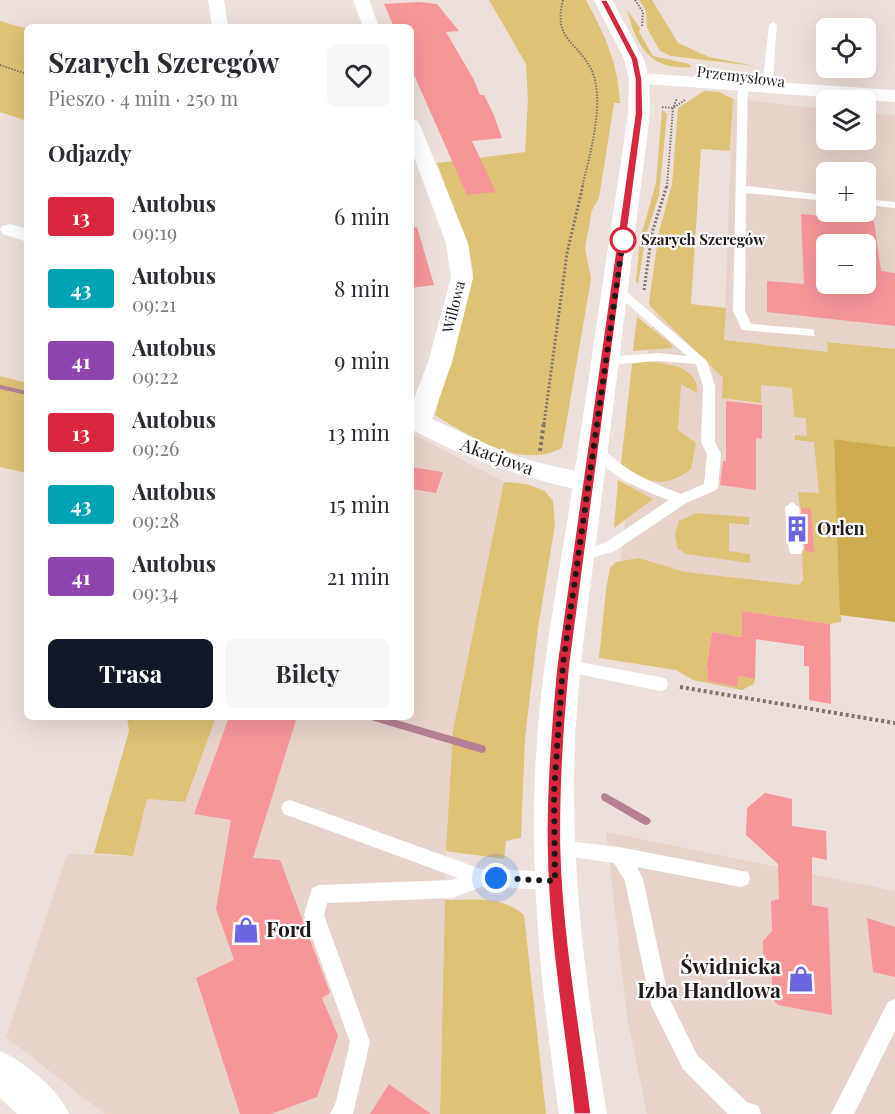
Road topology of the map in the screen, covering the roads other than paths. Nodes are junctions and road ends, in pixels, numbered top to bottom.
1 (216, 0) edge
2 (361, 0) edge
3 (603, 0) edge
4 (220, 24) edge
5 (370, 24) edge
6 (773, 25) dead end
7 (638, 75) junction
8 (743, 82) junction
9 (768, 84) junction
10 (895, 96) edge
11 (414, 133) edge
12 (741, 189) junction
13 (816, 197) edge
14 (876, 203) edge
15 (895, 205) edge
16 (617, 289) junction
17 (810, 333) dead end
18 (605, 361) junction
19 (701, 362) junction
20 (415, 420) edge
21 (593, 446) junction
22 (589, 483) junction
23 (681, 499) junction
24 (792, 507) dead end
25 (796, 550) dead end
26 (578, 557) junction
27 (563, 664) junction
28 (660, 684) road end
29 (290, 808) dead end
30 (619, 855) junction
31 (555, 864) junction
32 (481, 878) junction
33 (741, 878) dead end
34 (895, 1009) edge
35 (0, 1071) edge
36 (48, 1114) edge
37 (341, 1114) edge
38 (583, 1114) edge
39 (750, 1114) edge
40 (842, 1114) edge

1 - 4 street
2 - 5 street
3 - 7 main road
6 - 9 lane
7 - 8 main road, Przemysłowa
7 - 16 main road
8 - 9 main road, Przemysłowa
8 - 12 lane
9 - 10 main road, Przemysłowa
11 - 20 street, Willowa
12 - 13 lane
12 - 17 lane
14 - 15 lane
16 - 18 main road
16 - 19 lane
18 - 19 lane
18 - 21 main road
19 - 23 lane
20 - 22 street, Akacjowa
21 - 22 main road
21 - 23 lane
22 - 26 main road
23 - 26 lane
24 - 25 lane
26 - 27 main road
27 - 28 lane
27 - 31 main road
29 - 32 lane
30 - 31 lane
30 - 33 lane
30 - 39 lane
31 - 32 lane
31 - 38 main road
32 - 37 lane
34 - 40 lane
35 - 36 street

